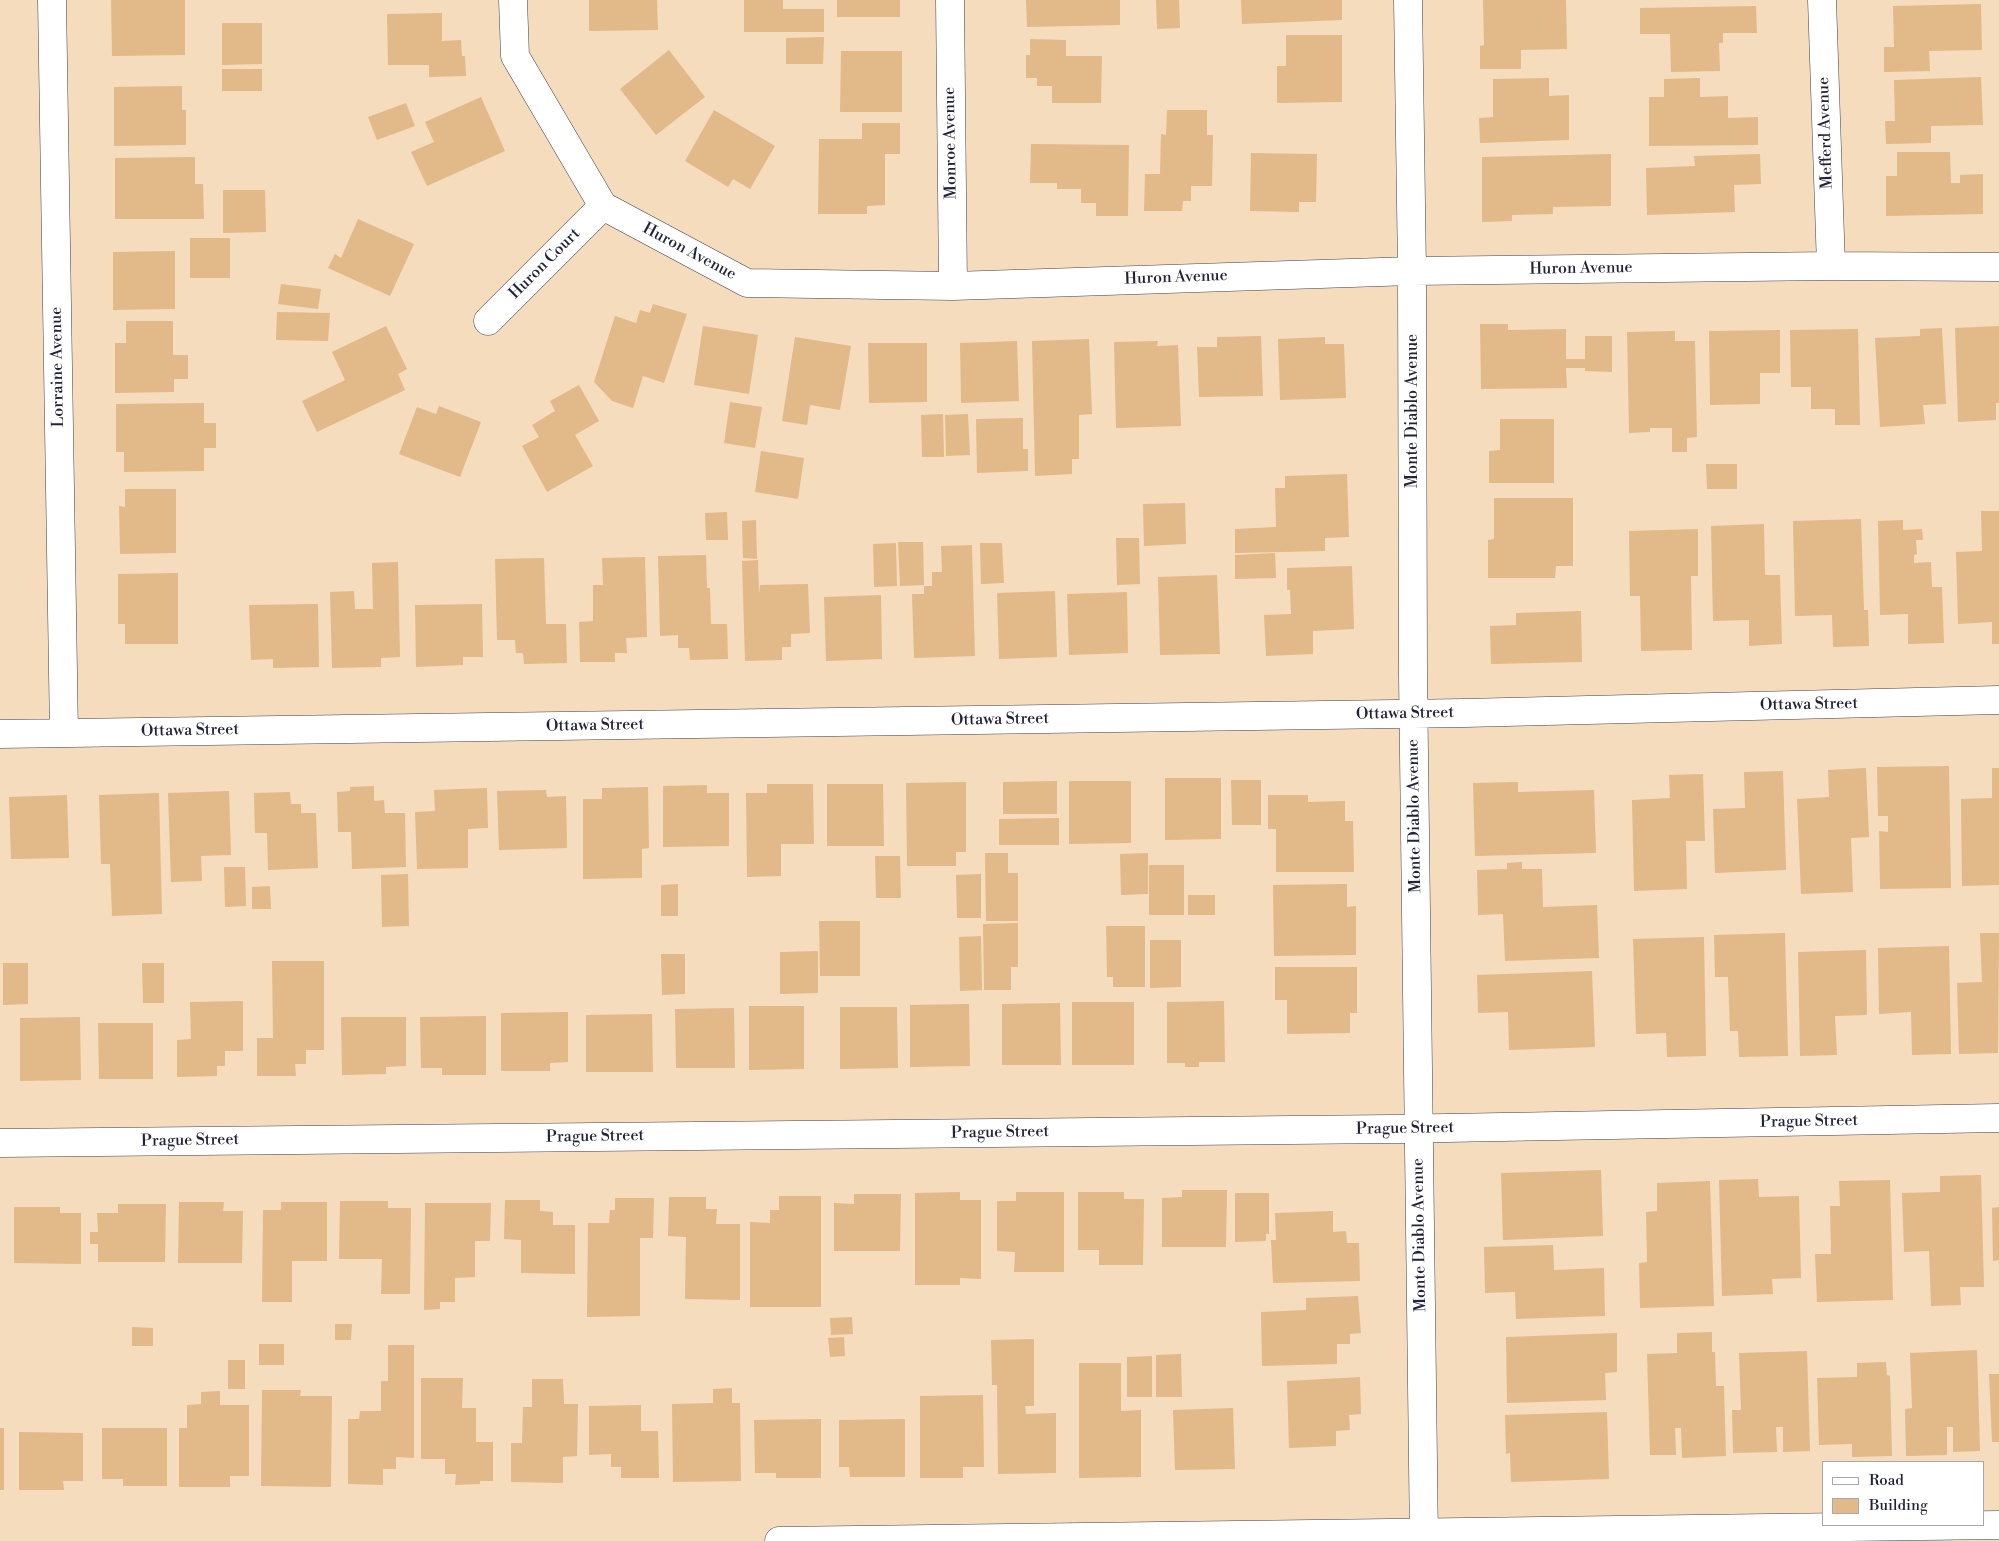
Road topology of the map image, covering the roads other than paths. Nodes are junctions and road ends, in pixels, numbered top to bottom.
1 (52, 0) edge
2 (512, 0) edge
3 (950, 0) edge
4 (1408, 0) edge
5 (1822, 0) edge
6 (603, 206) junction
7 (1830, 266) junction
8 (1999, 267) edge
9 (1412, 271) junction
10 (953, 286) junction
11 (488, 322) dead end
12 (1999, 700) edge
13 (1414, 714) junction
14 (64, 733) junction
15 (0, 734) edge
16 (1999, 1118) edge
17 (1419, 1128) junction
18 (0, 1143) edge
19 (1999, 1526) edge
20 (1424, 1537) edge
21 (779, 1541) edge

1 - 14 street, Lorraine Avenue
2 - 6 street
3 - 10 street, Monroe Avenue
4 - 9 street, Monte Diablo Avenue
5 - 7 street, Mefferd Avenue
6 - 10 street, Huron Avenue
6 - 11 street, Huron Court
7 - 8 street, Huron Avenue
7 - 9 street, Huron Avenue
9 - 10 street, Huron Avenue
9 - 13 street, Monte Diablo Avenue
12 - 13 street, Ottawa Street
13 - 14 street, Ottawa Street
13 - 17 street, Monte Diablo Avenue
14 - 15 street, Ottawa Street
16 - 17 street, Prague Street
17 - 18 street, Prague Street
17 - 20 street, Monte Diablo Avenue
19 - 20 street
20 - 21 street

